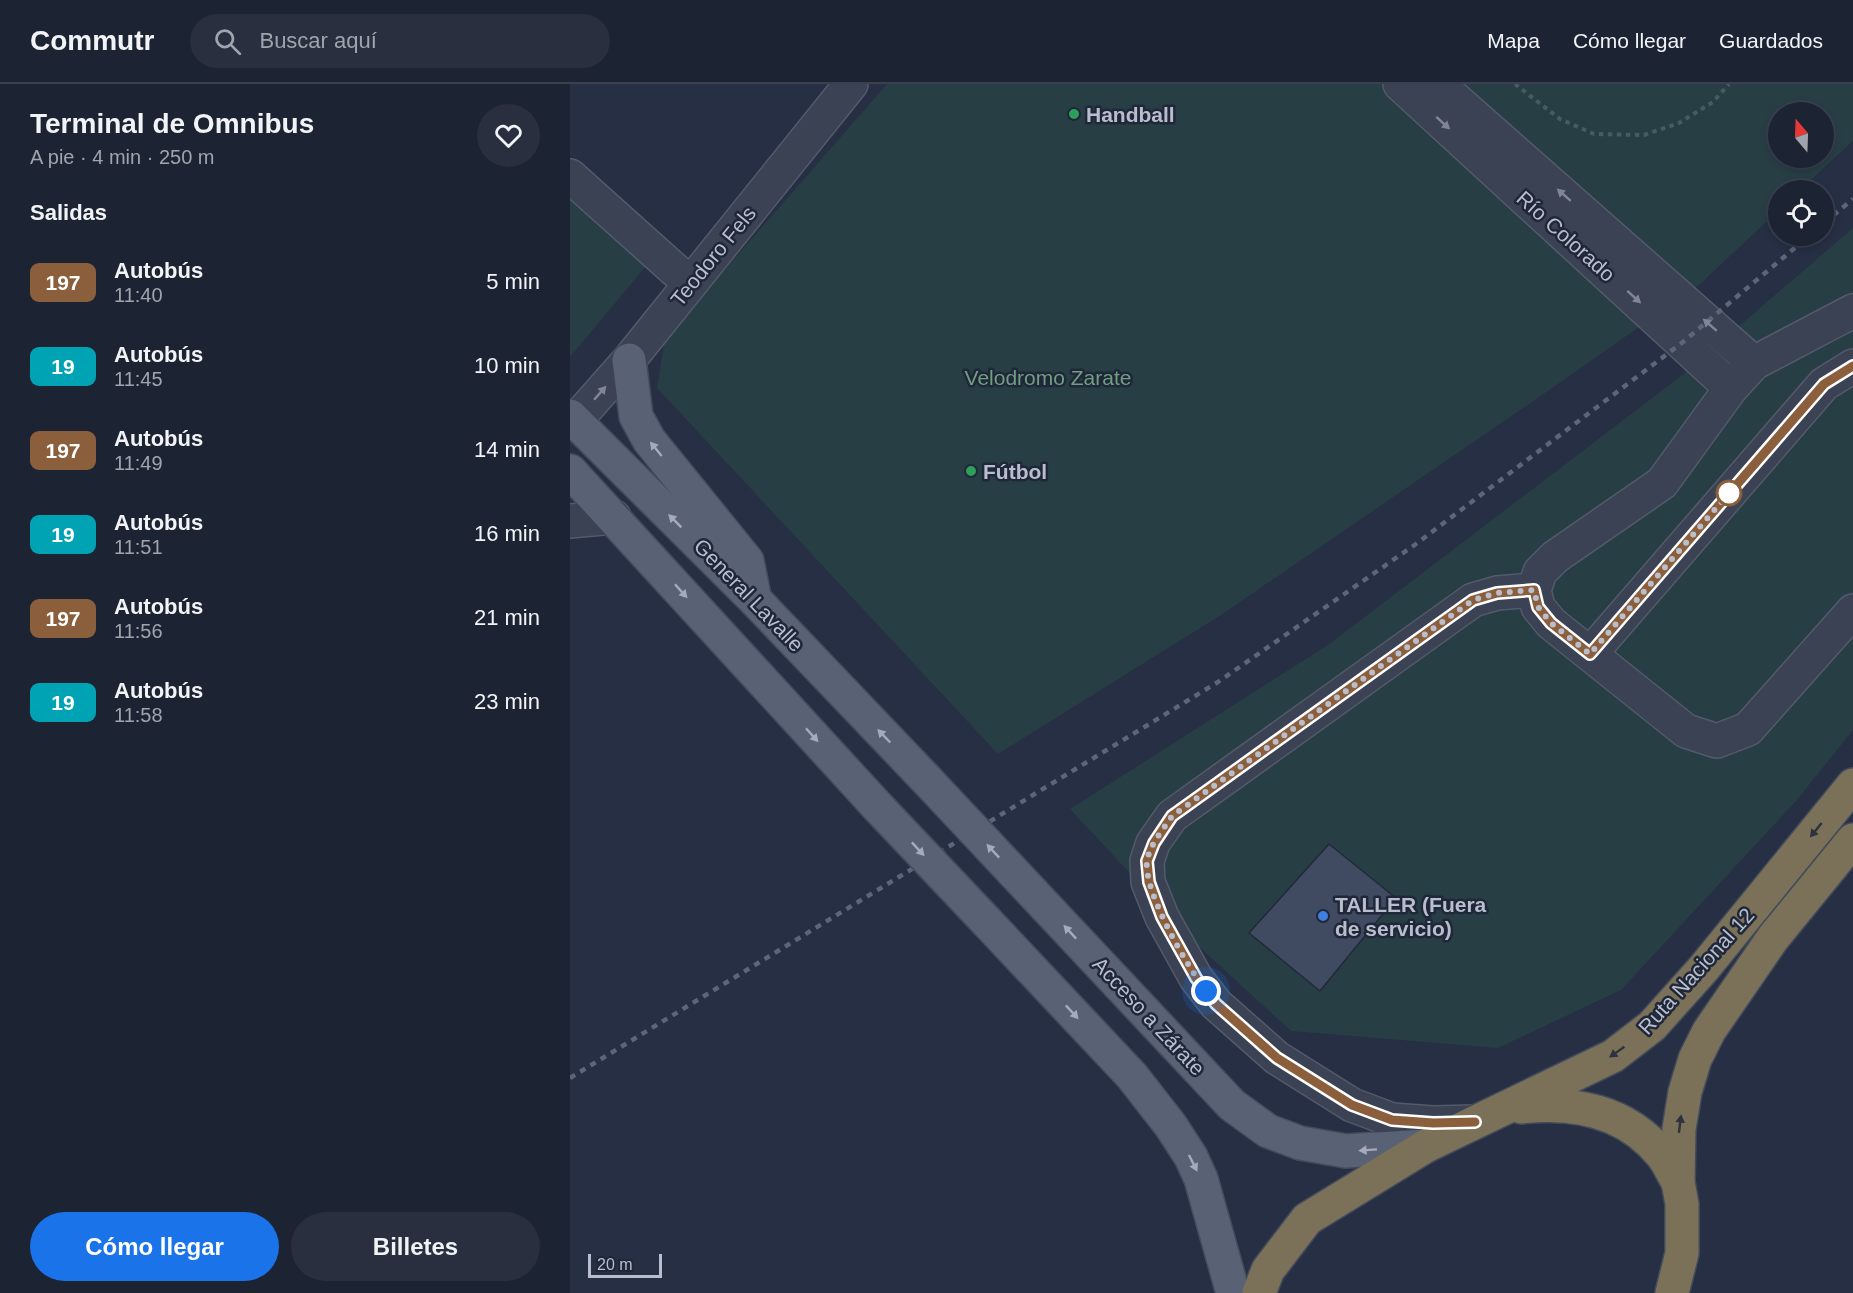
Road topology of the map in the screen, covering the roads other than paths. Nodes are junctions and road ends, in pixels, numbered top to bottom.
1 (828, 84) edge
2 (851, 84) edge
3 (1400, 84) edge
4 (1438, 84) edge
5 (570, 176) edge
6 (676, 271) junction
7 (1853, 311) edge
8 (629, 360) junction
9 (1754, 363) junction
10 (1853, 366) edge
11 (1731, 388) junction
12 (571, 414) edge
13 (570, 471) edge
14 (614, 517) junction
15 (570, 521) edge
16 (1534, 590) junction
17 (755, 600) junction
18 (1853, 611) edge
19 (1590, 654) junction
20 (925, 778) joint
21 (1853, 785) edge
22 (1853, 840) edge
23 (1487, 1116) junction
24 (1426, 1146) junction
25 (1677, 1182) junction
26 (1233, 1293) edge
27 (1259, 1293) edge
28 (1672, 1293) edge

1 - 6 street, Teodoro Fels
2 - 8 street, Teodoro Fels
3 -> 11 street, Río Colorado
9 -> 4 street, Río Colorado
5 - 6 street
6 - 12 street, Teodoro Fels
7 - 9 street
12 -> 8 street, Teodoro Fels
17 -> 8 main road
9 - 11 street
10 - 19 street
11 - 16 street
17 -> 12 main road, General Lavalle
13 - 14 main road
14 - 15 street
14 -> 26 main road, bridge
16 - 19 street
16 - 23 street
20 -> 17 main road, General Lavalle
18 - 19 street
24 -> 20 main road, Acceso a Zárate, bridge
21 -> 23 highway, Ruta Nacional 12
25 -> 22 highway, Ruta Nacional 12
23 - 24 highway, Ruta Nacional 12
23 - 25 highway, Ruta Nacional 12
24 - 27 highway, Ruta Nacional 12
25 - 28 highway, Ruta Nacional 12

